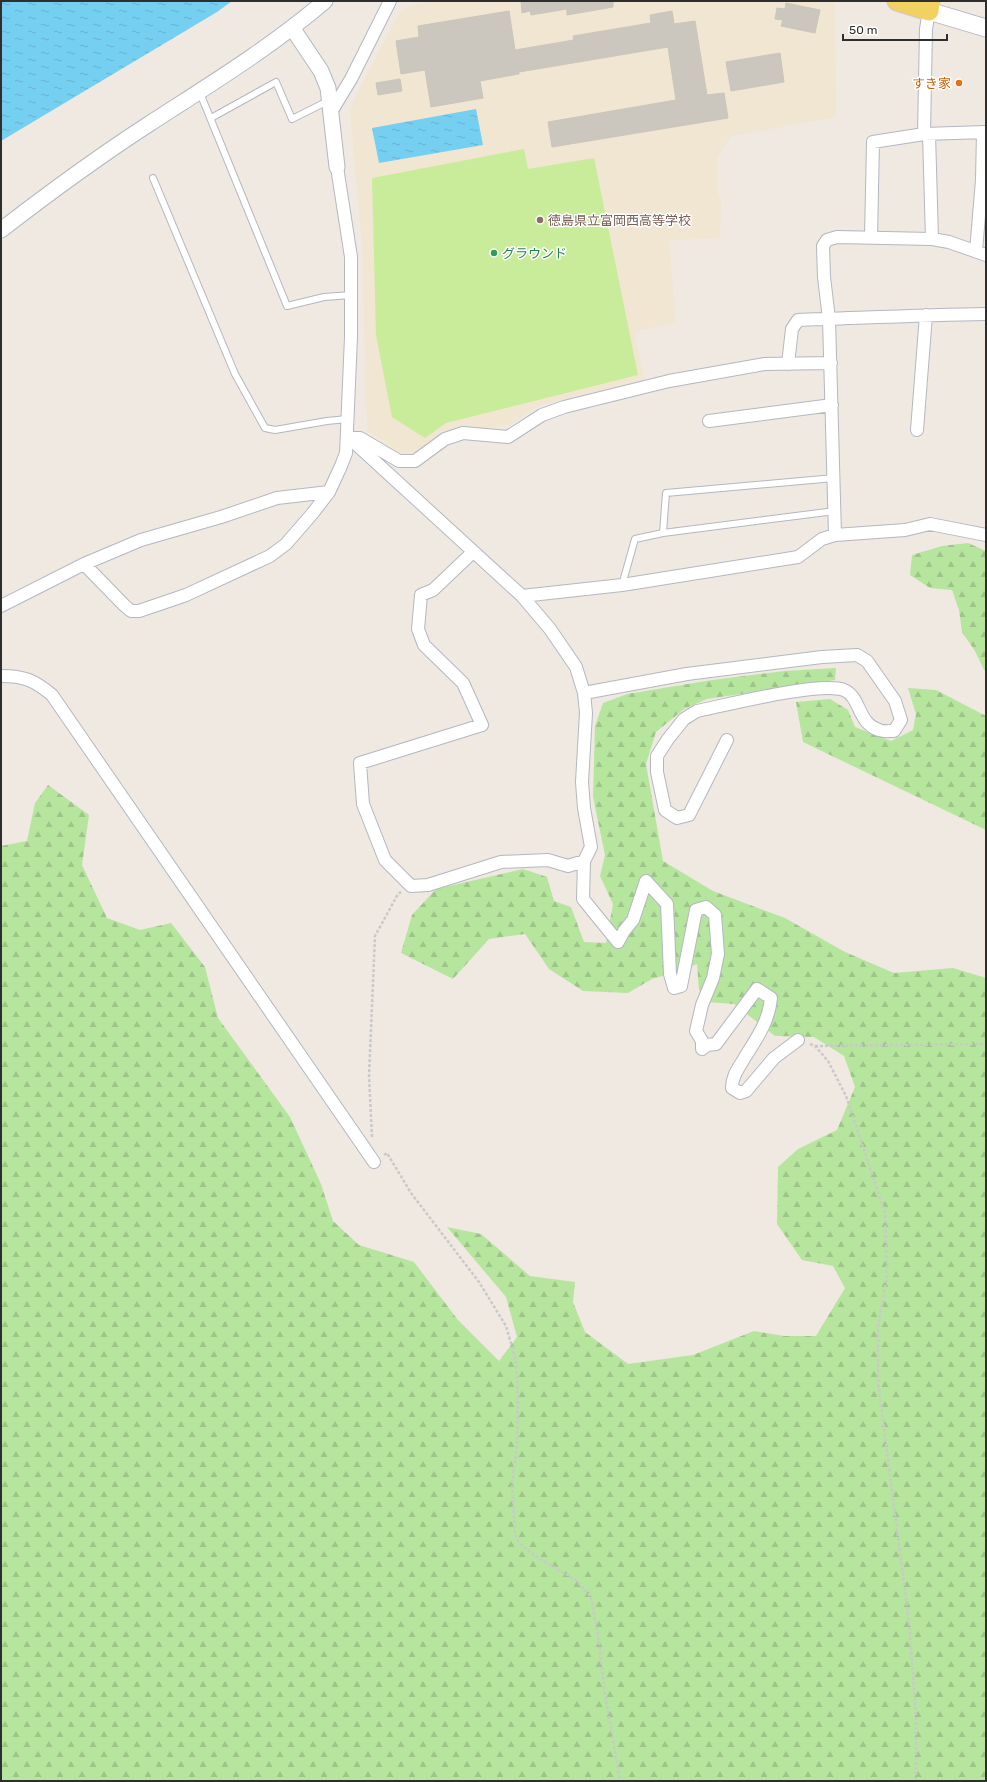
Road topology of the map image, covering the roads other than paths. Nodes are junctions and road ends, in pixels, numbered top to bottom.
1 (325, 1) edge
2 (390, 1) edge
3 (897, 1) edge
4 (930, 6) edge
5 (293, 28) junction
6 (986, 28) edge
7 (200, 93) junction
8 (330, 106) junction
9 (210, 118) junction
10 (985, 132) edge
11 (927, 134) junction
12 (337, 167) joint
13 (153, 178) dead end
14 (1, 230) edge
15 (871, 238) junction
16 (932, 239) junction
17 (981, 253) edge
18 (351, 295) junction
19 (986, 314) edge
20 (926, 315) junction
21 (829, 319) junction
22 (831, 363) junction
23 (788, 364) junction
24 (832, 405) junction
25 (347, 419) junction
26 (709, 420) dead end
27 (917, 430) dead end
28 (350, 436) junction
29 (834, 478) junction
30 (328, 492) junction
31 (835, 511) junction
32 (663, 533) junction
33 (835, 535) junction
34 (986, 535) edge
35 (473, 552) junction
36 (84, 564) junction
37 (622, 585) junction
38 (522, 596) junction
39 (1, 606) edge
40 (1, 676) edge
41 (584, 693) junction
42 (727, 740) dead end
43 (584, 861) junction
44 (794, 1043) road end
45 (374, 1162) road end

1 - 5 street
2 - 8 street
3 - 4 main road
4 - 6 main road
4 - 11 street
5 - 7 street
5 - 8 street
7 - 9 lane
7 - 14 street
8 - 9 lane
8 - 12 street
9 - 18 lane
10 - 11 street
10 - 17 street
11 - 15 street
11 - 16 street
12 - 18 street
13 - 25 lane
15 - 16 street
15 - 21 street
16 - 17 street
18 - 25 street
19 - 20 street
20 - 21 street
20 - 27 street
21 - 22 street
21 - 23 street
22 - 23 street
22 - 24 street
23 - 28 street
24 - 26 street
24 - 29 street
25 - 28 street
28 - 30 street
28 - 35 street
29 - 31 street
29 - 32 lane
30 - 36 street
30 - 36 street
31 - 32 lane
31 - 33 street
32 - 37 lane
33 - 34 street
33 - 37 street
35 - 38 street
35 - 43 street
36 - 39 street
37 - 38 street
38 - 41 street
40 - 45 street
41 - 42 street
41 - 43 street
43 - 44 street

